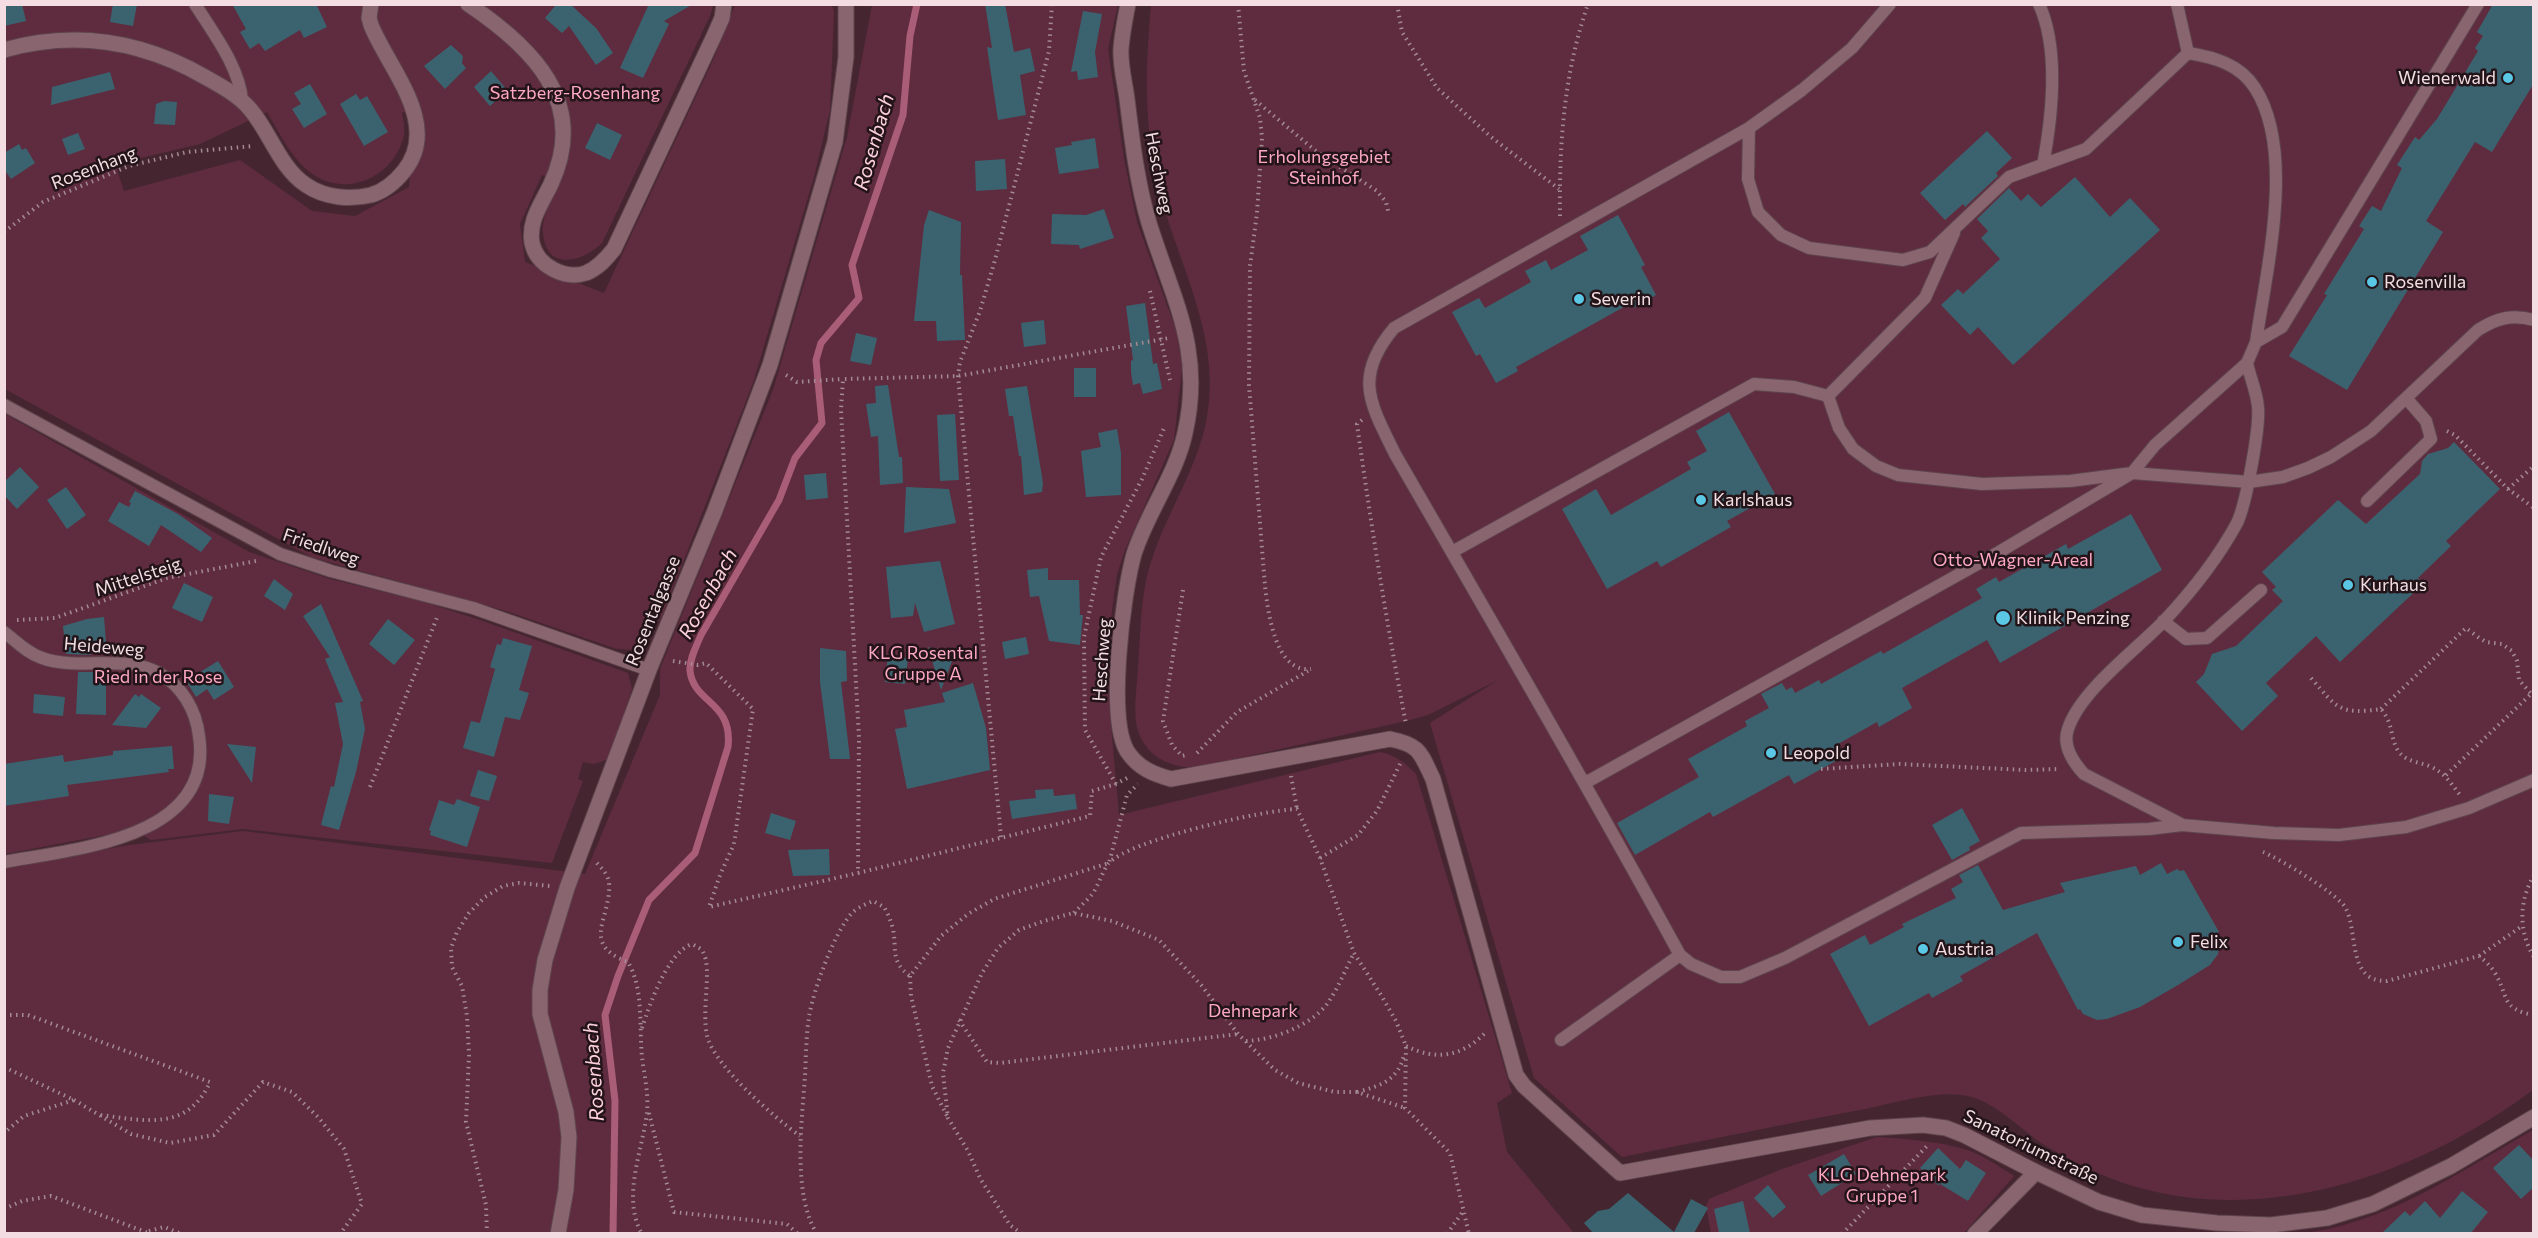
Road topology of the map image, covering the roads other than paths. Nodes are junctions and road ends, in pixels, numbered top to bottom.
1 (195, 4) edge
2 (371, 4) edge
3 (468, 4) edge
4 (724, 4) edge
5 (846, 4) edge
6 (1128, 4) edge
7 (1890, 4) edge
8 (2039, 4) edge
9 (2177, 4) edge
10 (2478, 4) edge
11 (4, 50) edge
12 (2188, 53) junction
13 (242, 100) junction
14 (1749, 128) junction
15 (2043, 165) junction
16 (1956, 228) junction
17 (2534, 320) edge
18 (2256, 342) junction
19 (2247, 363) junction
20 (1828, 396) junction
21 (2406, 398) junction
22 (4, 405) edge
23 (2132, 473) junction
24 (2249, 482) junction
25 (2367, 501) dead end
26 (1452, 552) junction
27 (2260, 590) dead end
28 (2163, 621) junction
29 (4, 632) edge
30 (649, 670) junction
31 (2534, 780) edge
32 (1586, 783) junction
33 (2182, 825) junction
34 (4, 862) edge
35 (1680, 955) junction
36 (1500, 1016) joint
37 (1561, 1040) dead end
38 (2534, 1117) edge
39 (2036, 1172) junction
40 (558, 1233) edge
41 (1975, 1233) edge

1 - 13 lane
2 - 13 street
3 - 4 street
5 - 30 street, Rosentalgasse
6 - 36 street, Heschweg
7 - 14 lane
8 - 15 lane
9 - 12 lane
10 - 18 lane
11 - 13 street
12 - 15 lane
12 - 18 lane
14 - 16 lane
14 - 26 lane
15 - 16 lane
16 - 20 lane
17 - 21 lane
18 - 19 lane
19 - 23 lane
19 - 24 lane
20 - 23 lane
20 - 26 lane
21 - 24 lane
21 - 25 lane
22 - 30 lane, Friedlweg
23 - 24 lane
23 - 32 lane
24 - 28 lane
26 - 32 lane
27 - 28 lane
28 - 33 lane
29 - 34 lane, Heideweg
30 - 40 street, Rosentalgasse
31 - 33 lane
32 - 35 lane
33 - 35 lane
35 - 37 lane
36 - 39 street, Sanatoriumstraße
38 - 39 street, Sanatoriumstraße
39 - 41 street

